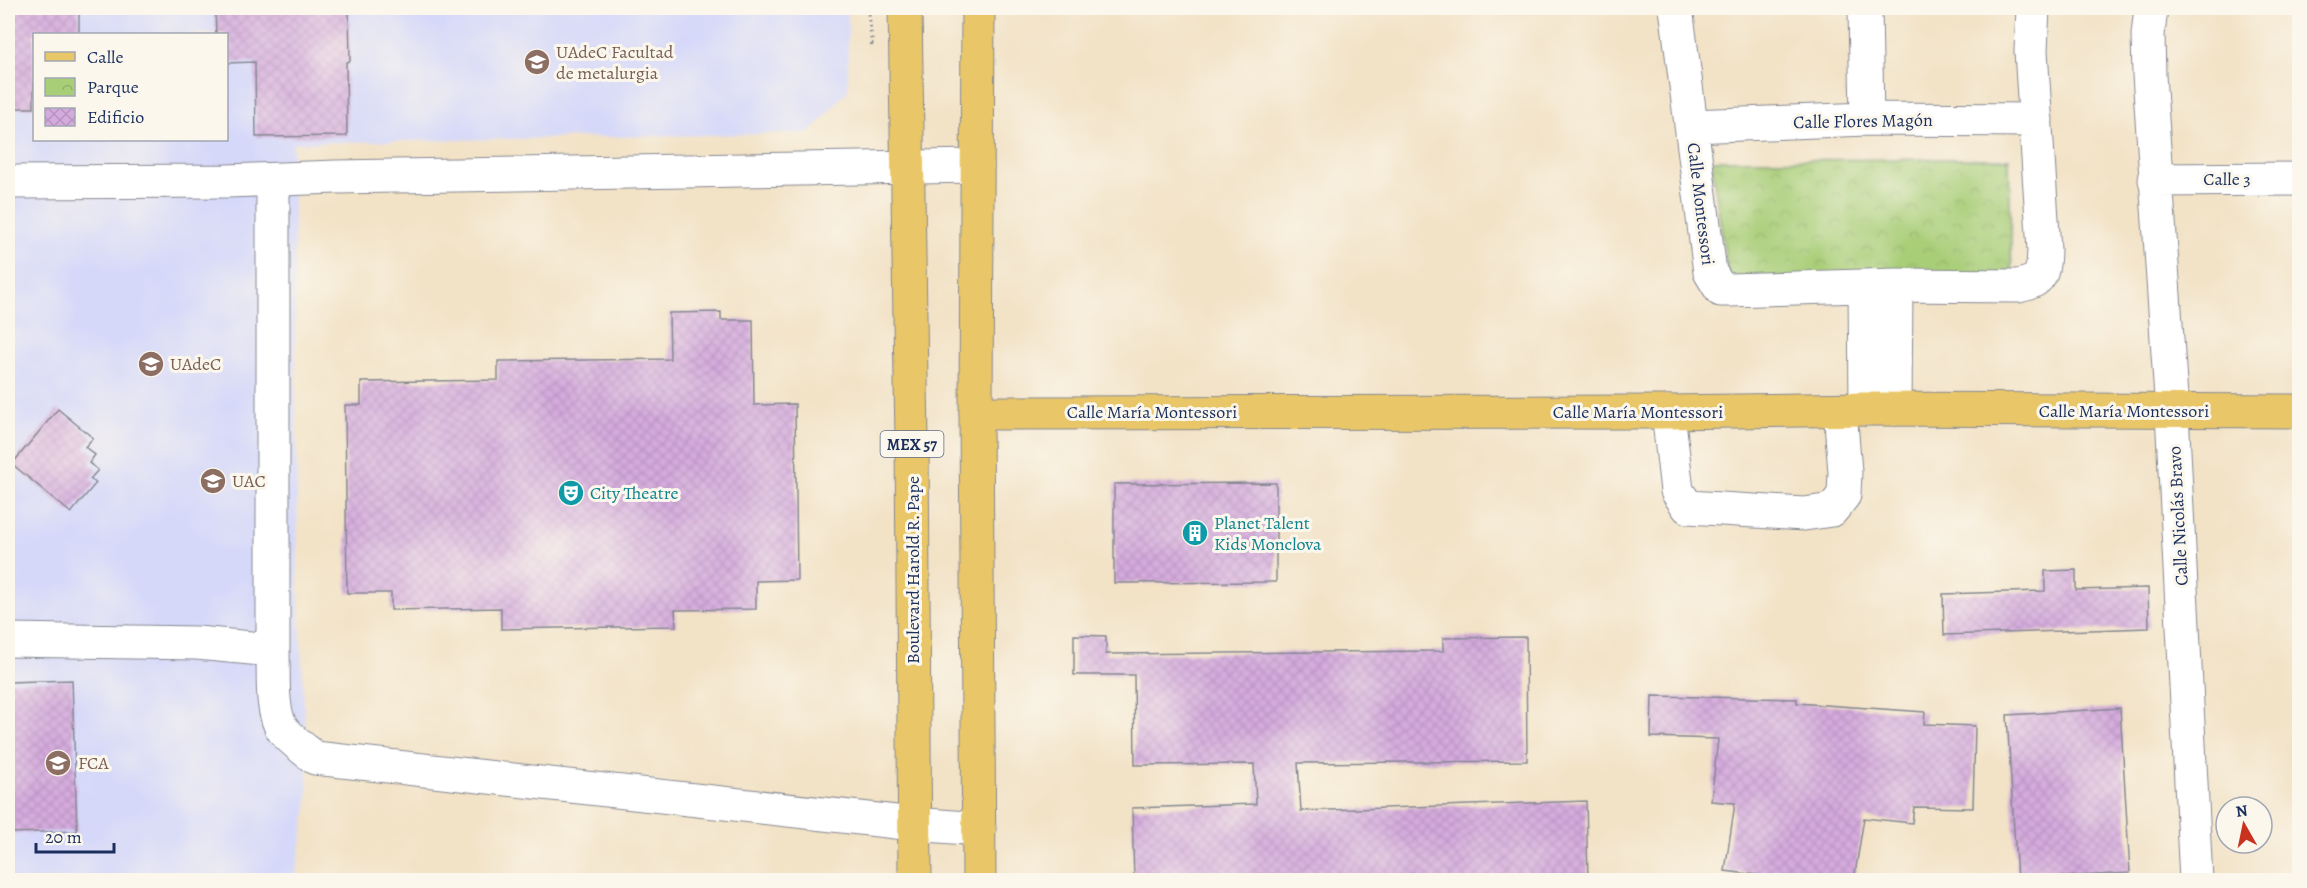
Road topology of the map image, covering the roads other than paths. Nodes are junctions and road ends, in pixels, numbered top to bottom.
1 (905, 8) edge
2 (978, 8) edge
3 (1676, 8) edge
4 (1864, 8) edge
5 (2033, 8) edge
6 (2151, 8) edge
7 (1867, 119) junction
8 (2036, 120) junction
9 (1691, 126) junction
10 (977, 166) junction
11 (908, 167) junction
12 (2299, 179) edge
13 (273, 180) junction
14 (2155, 180) junction
15 (8, 182) edge
16 (1880, 286) junction
17 (1867, 409) junction
18 (2300, 411) edge
19 (976, 412) junction
20 (1668, 412) junction
21 (2172, 412) junction
22 (11, 635) edge
23 (273, 650) junction
24 (914, 824) junction
25 (979, 829) junction
26 (915, 880) edge
27 (979, 880) edge
28 (2196, 880) edge

1 - 11 main road, Boulevard Harold R. Pape / MEX 57
2 - 10 main road
3 - 9 street, Calle Montessori
4 - 7 street
5 - 8 street, Calle Montessori
6 - 14 street, Calle Nicolás Bravo
7 - 8 street, Calle Flores Magón
7 - 9 street, Calle Flores Magón
8 - 16 street, Calle Montessori
9 - 16 street, Calle Montessori
10 - 11 street
10 - 19 main road
11 - 13 street
11 - 24 main road, Boulevard Harold R. Pape / MEX 57
12 - 14 street, Calle 3
13 - 15 street
13 - 23 street
14 - 21 street, Calle Nicolás Bravo
16 - 17 street
17 - 20 main road, Calle María Montessori
17 - 20 street
17 - 21 main road, Calle María Montessori
18 - 21 main road, Calle María Montessori
19 - 20 main road, Calle María Montessori
19 - 25 main road
21 - 28 street, Calle Nicolás Bravo
22 - 23 street
23 - 24 street
24 - 25 street
24 - 26 main road, Boulevard Harold R. Pape / MEX 57
25 - 27 main road

